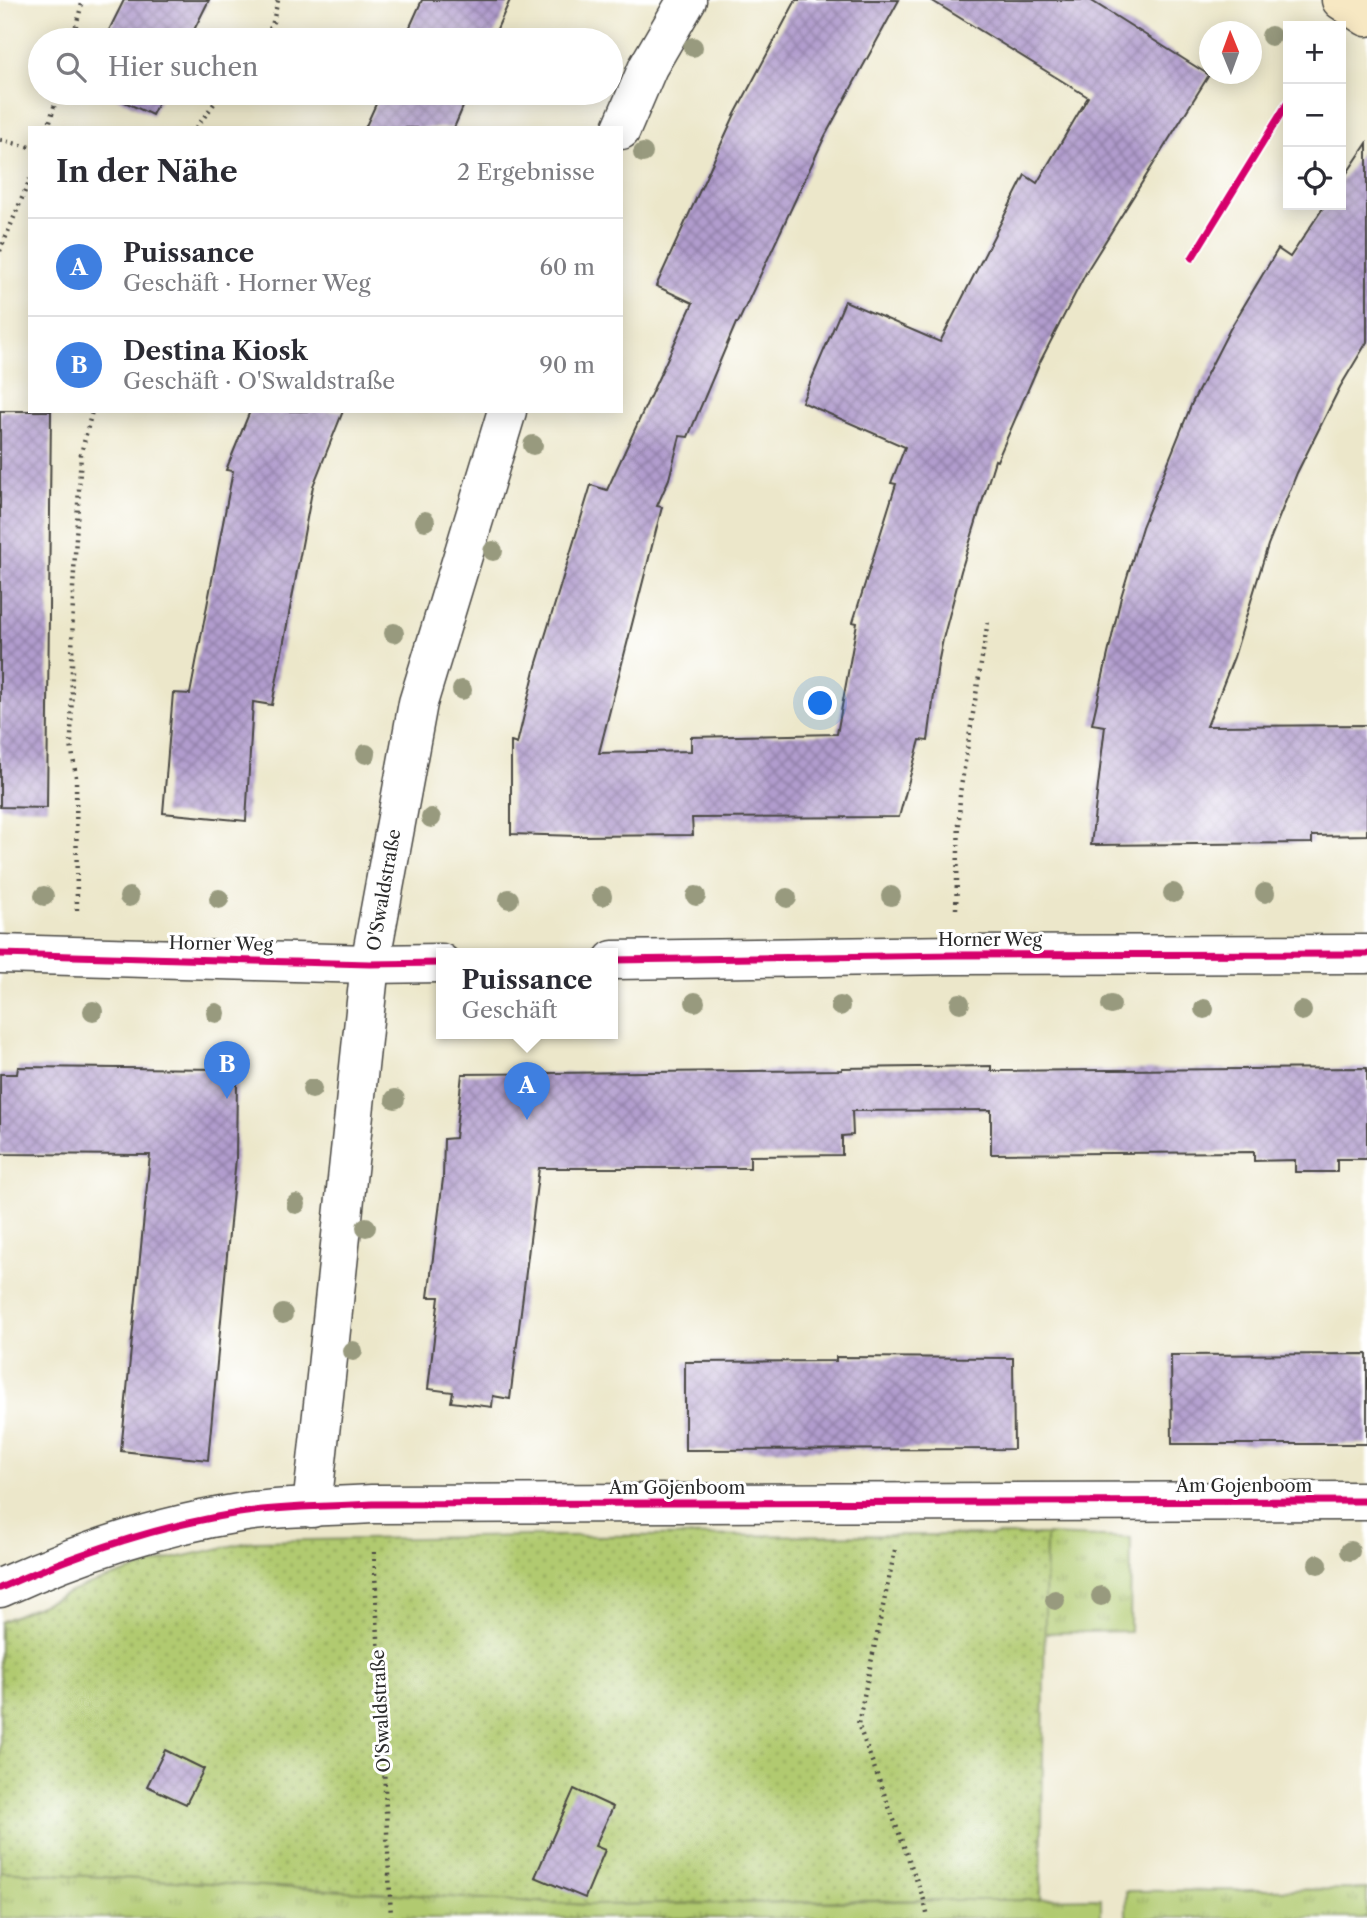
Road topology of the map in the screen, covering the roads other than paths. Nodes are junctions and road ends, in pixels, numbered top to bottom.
1 (687, 0) edge
2 (1340, 0) edge
3 (1367, 17) edge
4 (623, 126) edge
5 (506, 413) edge
6 (0, 954) edge
7 (1367, 954) edge
8 (618, 960) edge
9 (436, 962) edge
10 (370, 964) junction
11 (1367, 1501) edge
12 (312, 1508) junction
13 (0, 1588) edge

1 - 4 street
2 - 3 main road
5 - 10 street, O'Swaldstraße
6 - 10 street, Horner Weg
7 - 8 street, Horner Weg
9 - 10 street, Horner Weg
10 - 12 street, O'Swaldstraße
11 - 12 street, Am Gojenboom
12 - 13 street, Am Gojenboom

